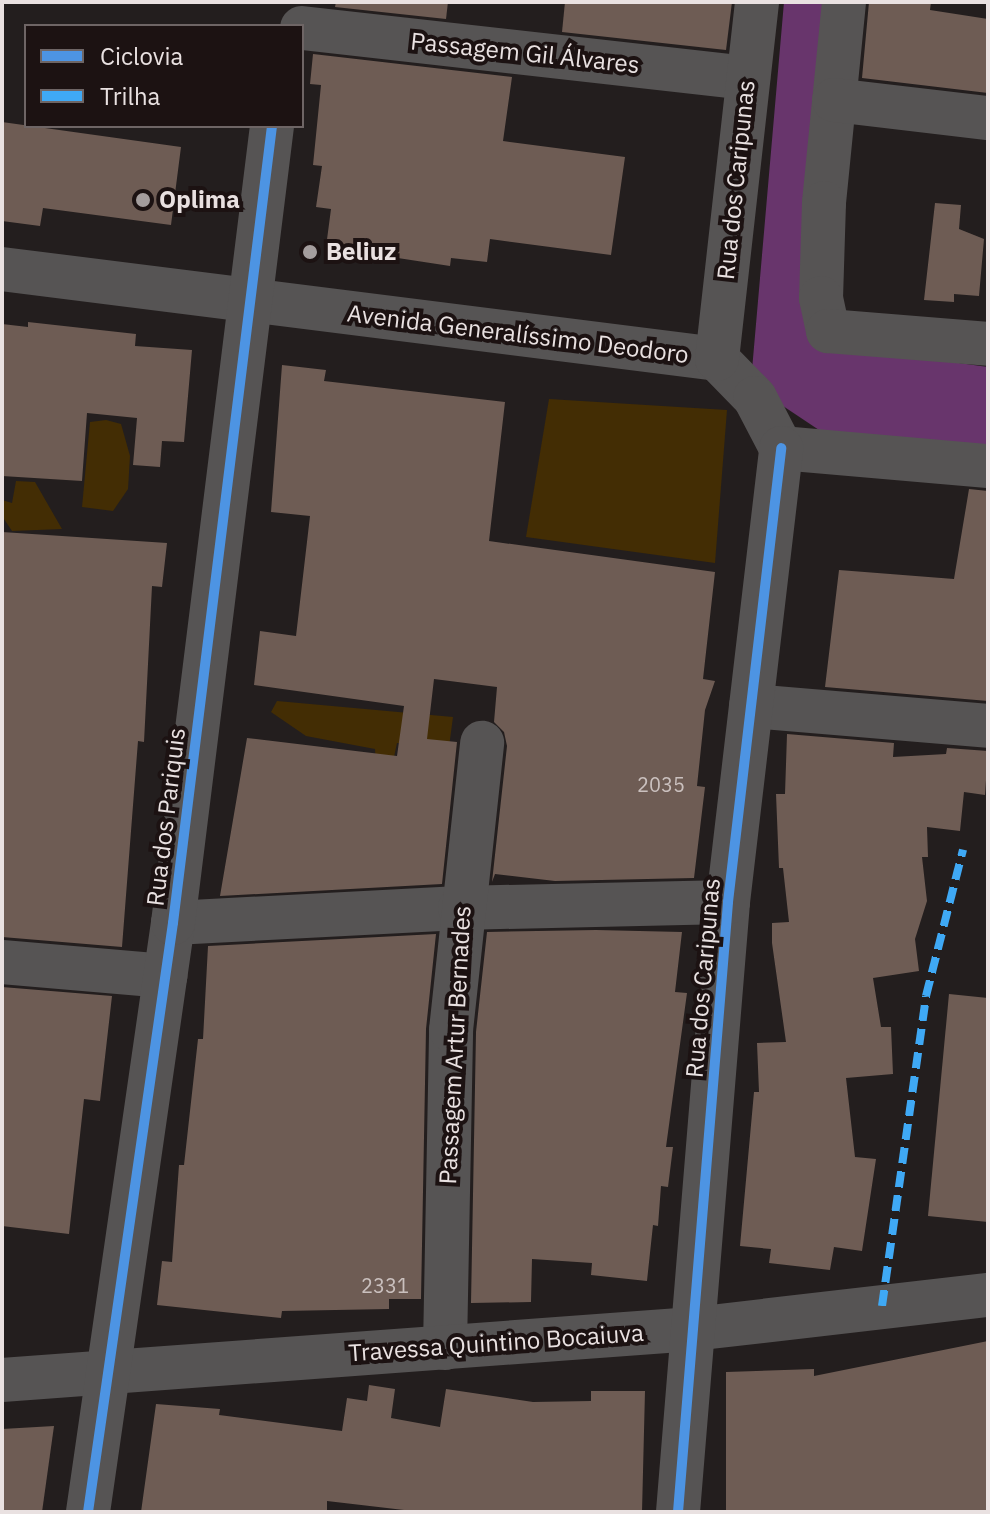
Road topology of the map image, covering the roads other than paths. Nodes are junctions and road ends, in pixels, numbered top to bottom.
1 (288, 2) edge
2 (757, 2) edge
3 (844, 2) edge
4 (286, 24) edge
5 (304, 28) edge
6 (748, 78) junction
7 (834, 100) junction
8 (988, 118) edge
9 (272, 128) edge
10 (2, 269) edge
11 (248, 303) junction
12 (988, 344) edge
13 (717, 359) junction
14 (781, 448) junction
15 (988, 466) edge
16 (751, 706) junction
17 (988, 726) edge
18 (482, 743) dead end
19 (728, 902) junction
20 (460, 908) junction
21 (173, 923) junction
22 (2, 962) edge
23 (165, 976) junction
24 (988, 1295) edge
25 (693, 1329) junction
26 (445, 1348) junction
27 (111, 1368) junction
28 (2, 1380) edge
29 (88, 1512) edge
30 (678, 1512) edge

1 - 4 street
2 - 6 street, Rua dos Caripunas
3 - 7 street
5 - 6 street, Passagem Gil Álvares
6 - 13 street, Rua dos Caripunas
7 - 8 street
7 - 12 street
9 - 11 street, Rua dos Pariquis
10 - 11 street, Avenida Generalíssimo Deodoro
11 - 13 street, Avenida Generalíssimo Deodoro
11 - 21 street, Rua dos Pariquis
13 - 14 street, Avenida Generalíssimo Deodoro
14 - 15 street
14 - 16 street, Rua dos Caripunas
16 - 17 street
16 - 19 street, Rua dos Caripunas
18 - 20 street, Passagem Artur Bernades
19 - 20 street
19 - 25 street, Rua dos Caripunas
20 - 21 street
20 - 26 street, Passagem Artur Bernades
21 - 23 street, Rua dos Pariquis
22 - 23 street
23 - 27 street, Rua dos Pariquis
24 - 25 street, Travessa Quintino Bocaiuva
25 - 26 street, Travessa Quintino Bocaiuva
25 - 30 street, Rua dos Caripunas
26 - 27 street, Travessa Quintino Bocaiuva
27 - 28 street, Travessa Quintino Bocaiuva
27 - 29 street, Rua dos Pariquis

